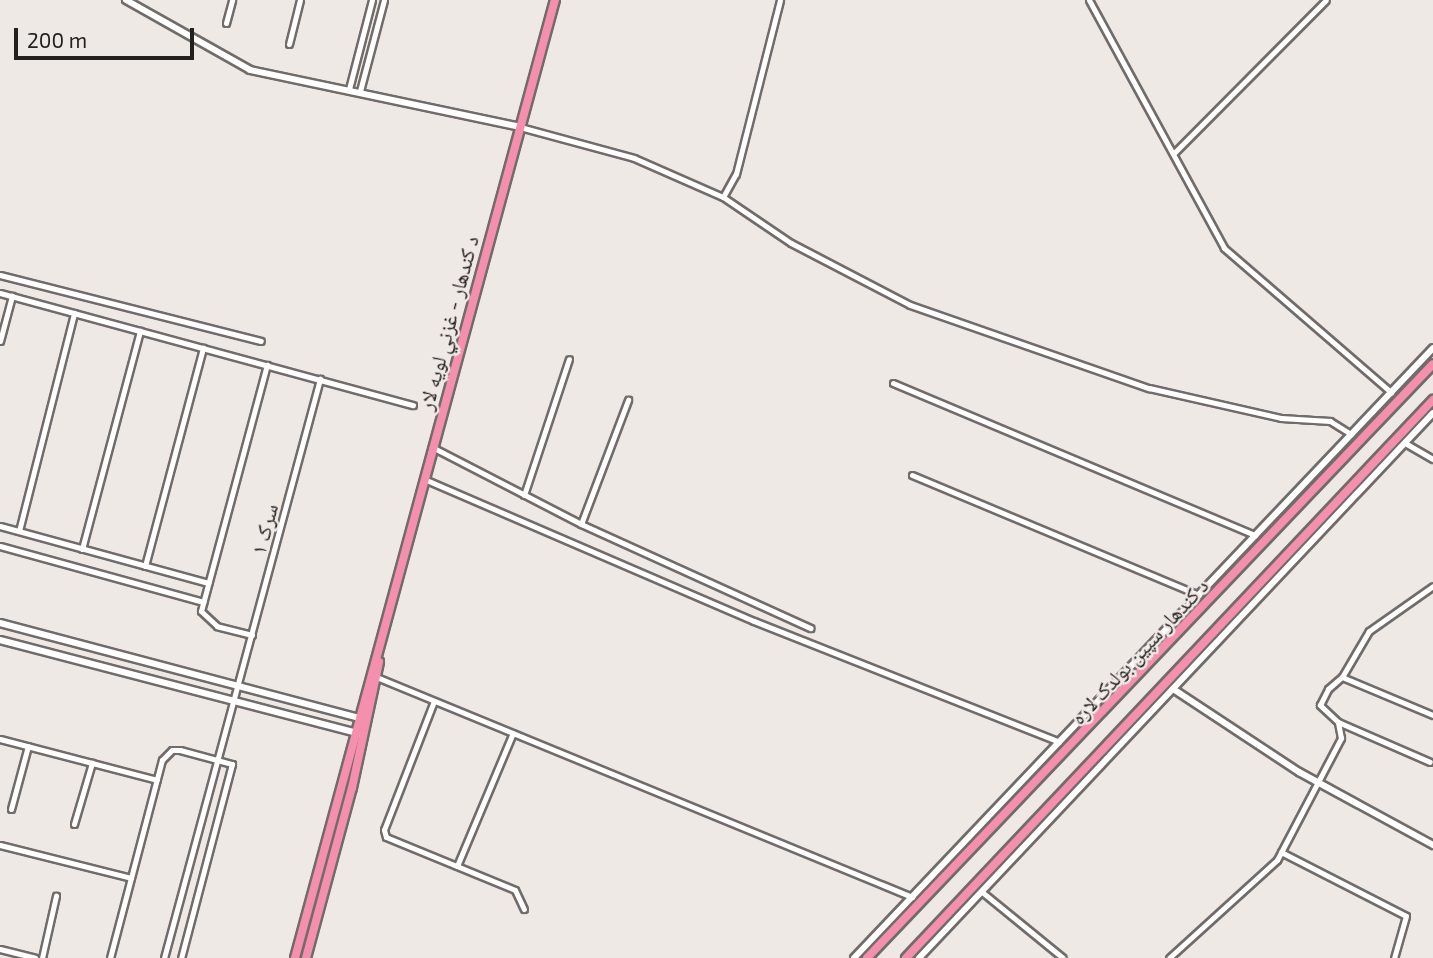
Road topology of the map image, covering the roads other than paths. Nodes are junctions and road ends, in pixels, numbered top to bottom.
1 (126, 0) edge
2 (232, 0) edge
3 (300, 0) edge
4 (372, 0) edge
5 (384, 0) edge
6 (555, 0) edge
7 (780, 0) edge
8 (1089, 0) edge
9 (1326, 0) edge
10 (226, 23) dead end
11 (289, 44) dead end
12 (349, 89) junction
13 (360, 91) junction
14 (520, 127) junction
15 (1175, 152) junction
16 (723, 197) junction
17 (0, 275) edge
18 (0, 293) edge
19 (12, 296) junction
20 (75, 313) junction
21 (140, 331) junction
22 (0, 341) edge
23 (261, 341) dead end
24 (203, 348) junction
25 (1433, 348) edge
26 (569, 359) dead end
27 (1433, 363) edge
28 (267, 365) junction
29 (320, 379) junction
30 (893, 383) dead end
31 (1391, 392) junction
32 (628, 400) dead end
33 (1433, 400) edge
34 (413, 405) dead end
35 (1433, 413) edge
36 (1351, 434) junction
37 (1405, 443) junction
38 (432, 447) junction
39 (1433, 459) edge
40 (912, 475) dead end
41 (424, 479) junction
42 (524, 495) junction
43 (581, 524) junction
44 (0, 526) edge
45 (19, 531) junction
46 (1255, 535) junction
47 (0, 546) edge
48 (82, 549) junction
49 (145, 566) junction
50 (208, 583) junction
51 (1433, 586) edge
52 (1199, 595) junction
53 (203, 602) junction
54 (0, 623) edge
55 (810, 628) dead end
56 (252, 635) junction
57 (0, 640) edge
58 (374, 676) junction
59 (1342, 677) junction
60 (238, 686) junction
61 (1173, 689) junction
62 (434, 701) junction
63 (233, 702) junction
64 (1433, 715) edge
65 (364, 719) junction
66 (1338, 722) junction
67 (513, 733) junction
68 (360, 734) junction
69 (0, 738) edge
70 (1059, 742) junction
71 (28, 746) junction
72 (217, 760) junction
73 (1430, 762) dead end
74 (92, 763) junction
75 (1316, 779) junction
76 (157, 780) junction
77 (11, 809) dead end
78 (74, 824) dead end
79 (0, 845) edge
80 (1433, 845) edge
81 (1282, 852) junction
82 (457, 866) junction
83 (131, 878) junction
84 (982, 892) junction
85 (56, 896) dead end
86 (912, 897) junction
87 (524, 909) dead end
88 (0, 949) edge
89 (35, 958) edge
90 (42, 958) edge
91 (110, 958) edge
92 (164, 958) edge
93 (181, 958) edge
94 (295, 958) edge
95 (306, 958) edge
96 (853, 958) edge
97 (867, 958) edge
98 (906, 958) edge
99 (919, 958) edge
100 (1063, 958) edge
101 (1169, 958) edge
102 (1394, 958) edge

1 - 12 street
2 - 10 street
3 - 11 street
4 - 12 street
5 - 13 street
6 - 14 highway, د کندهار - غزني لويه لار
7 - 16 street
8 - 15 street
9 - 15 street
12 - 13 street
13 - 14 street
14 - 16 street
14 - 38 highway, د کندهار - غزني لويه لار
15 - 31 street
16 - 36 street
17 - 23 street
18 - 19 street
19 - 20 street
19 - 22 street
20 - 21 street
20 - 45 street
21 - 24 street
21 - 48 street
24 - 28 street
24 - 49 street
25 - 31 street
26 - 42 street
27 - 97 highway, د کندهار سپین بولدک لاره
28 - 29 street
28 - 50 street
29 - 34 street
29 - 56 street, سرک ۱
30 - 46 street
31 - 36 street
32 - 43 street
33 - 98 highway, د کندهار سپین بولدک لاره
35 - 37 street
36 - 46 street
37 - 39 street
37 - 61 street
38 - 41 highway, د کندهار - غزني لويه لار
38 - 42 street
40 - 52 street
41 - 58 highway, د کندهار - غزني لويه لار
41 - 70 street
42 - 43 street
43 - 55 street
44 - 45 street
45 - 48 street
46 - 52 street
47 - 53 street
48 - 49 street
49 - 50 street
50 - 53 street
51 - 59 street
52 - 70 street
53 - 56 street
54 - 60 street
56 - 60 street, سرک ۱
57 - 63 street
58 - 62 street
58 - 65 highway, د کندهار - غزني لويه لار
59 - 64 street
59 - 66 street
60 - 63 street, سرک ۱
60 - 65 street
61 - 75 street
61 - 84 street
62 - 67 street
62 - 82 street
63 - 68 street
63 - 72 street, سرک ۱
65 - 68 highway, د کندهار - غزني لويه لار
66 - 73 street
66 - 75 street
67 - 82 street
67 - 86 street
68 - 94 highway, د کندهار - غزني لويه لار
68 - 95 highway, د کندهار - غزني لويه لار
69 - 71 street
70 - 86 street
71 - 74 street
71 - 77 street
72 - 76 street
72 - 92 street, سرک ۱
72 - 93 street
74 - 76 street
74 - 78 street
75 - 80 street
75 - 81 street
76 - 83 street
79 - 83 street
81 - 101 street
81 - 102 street
82 - 87 street
83 - 91 street
84 - 99 street
84 - 100 street
85 - 90 street
86 - 96 street
88 - 89 street

